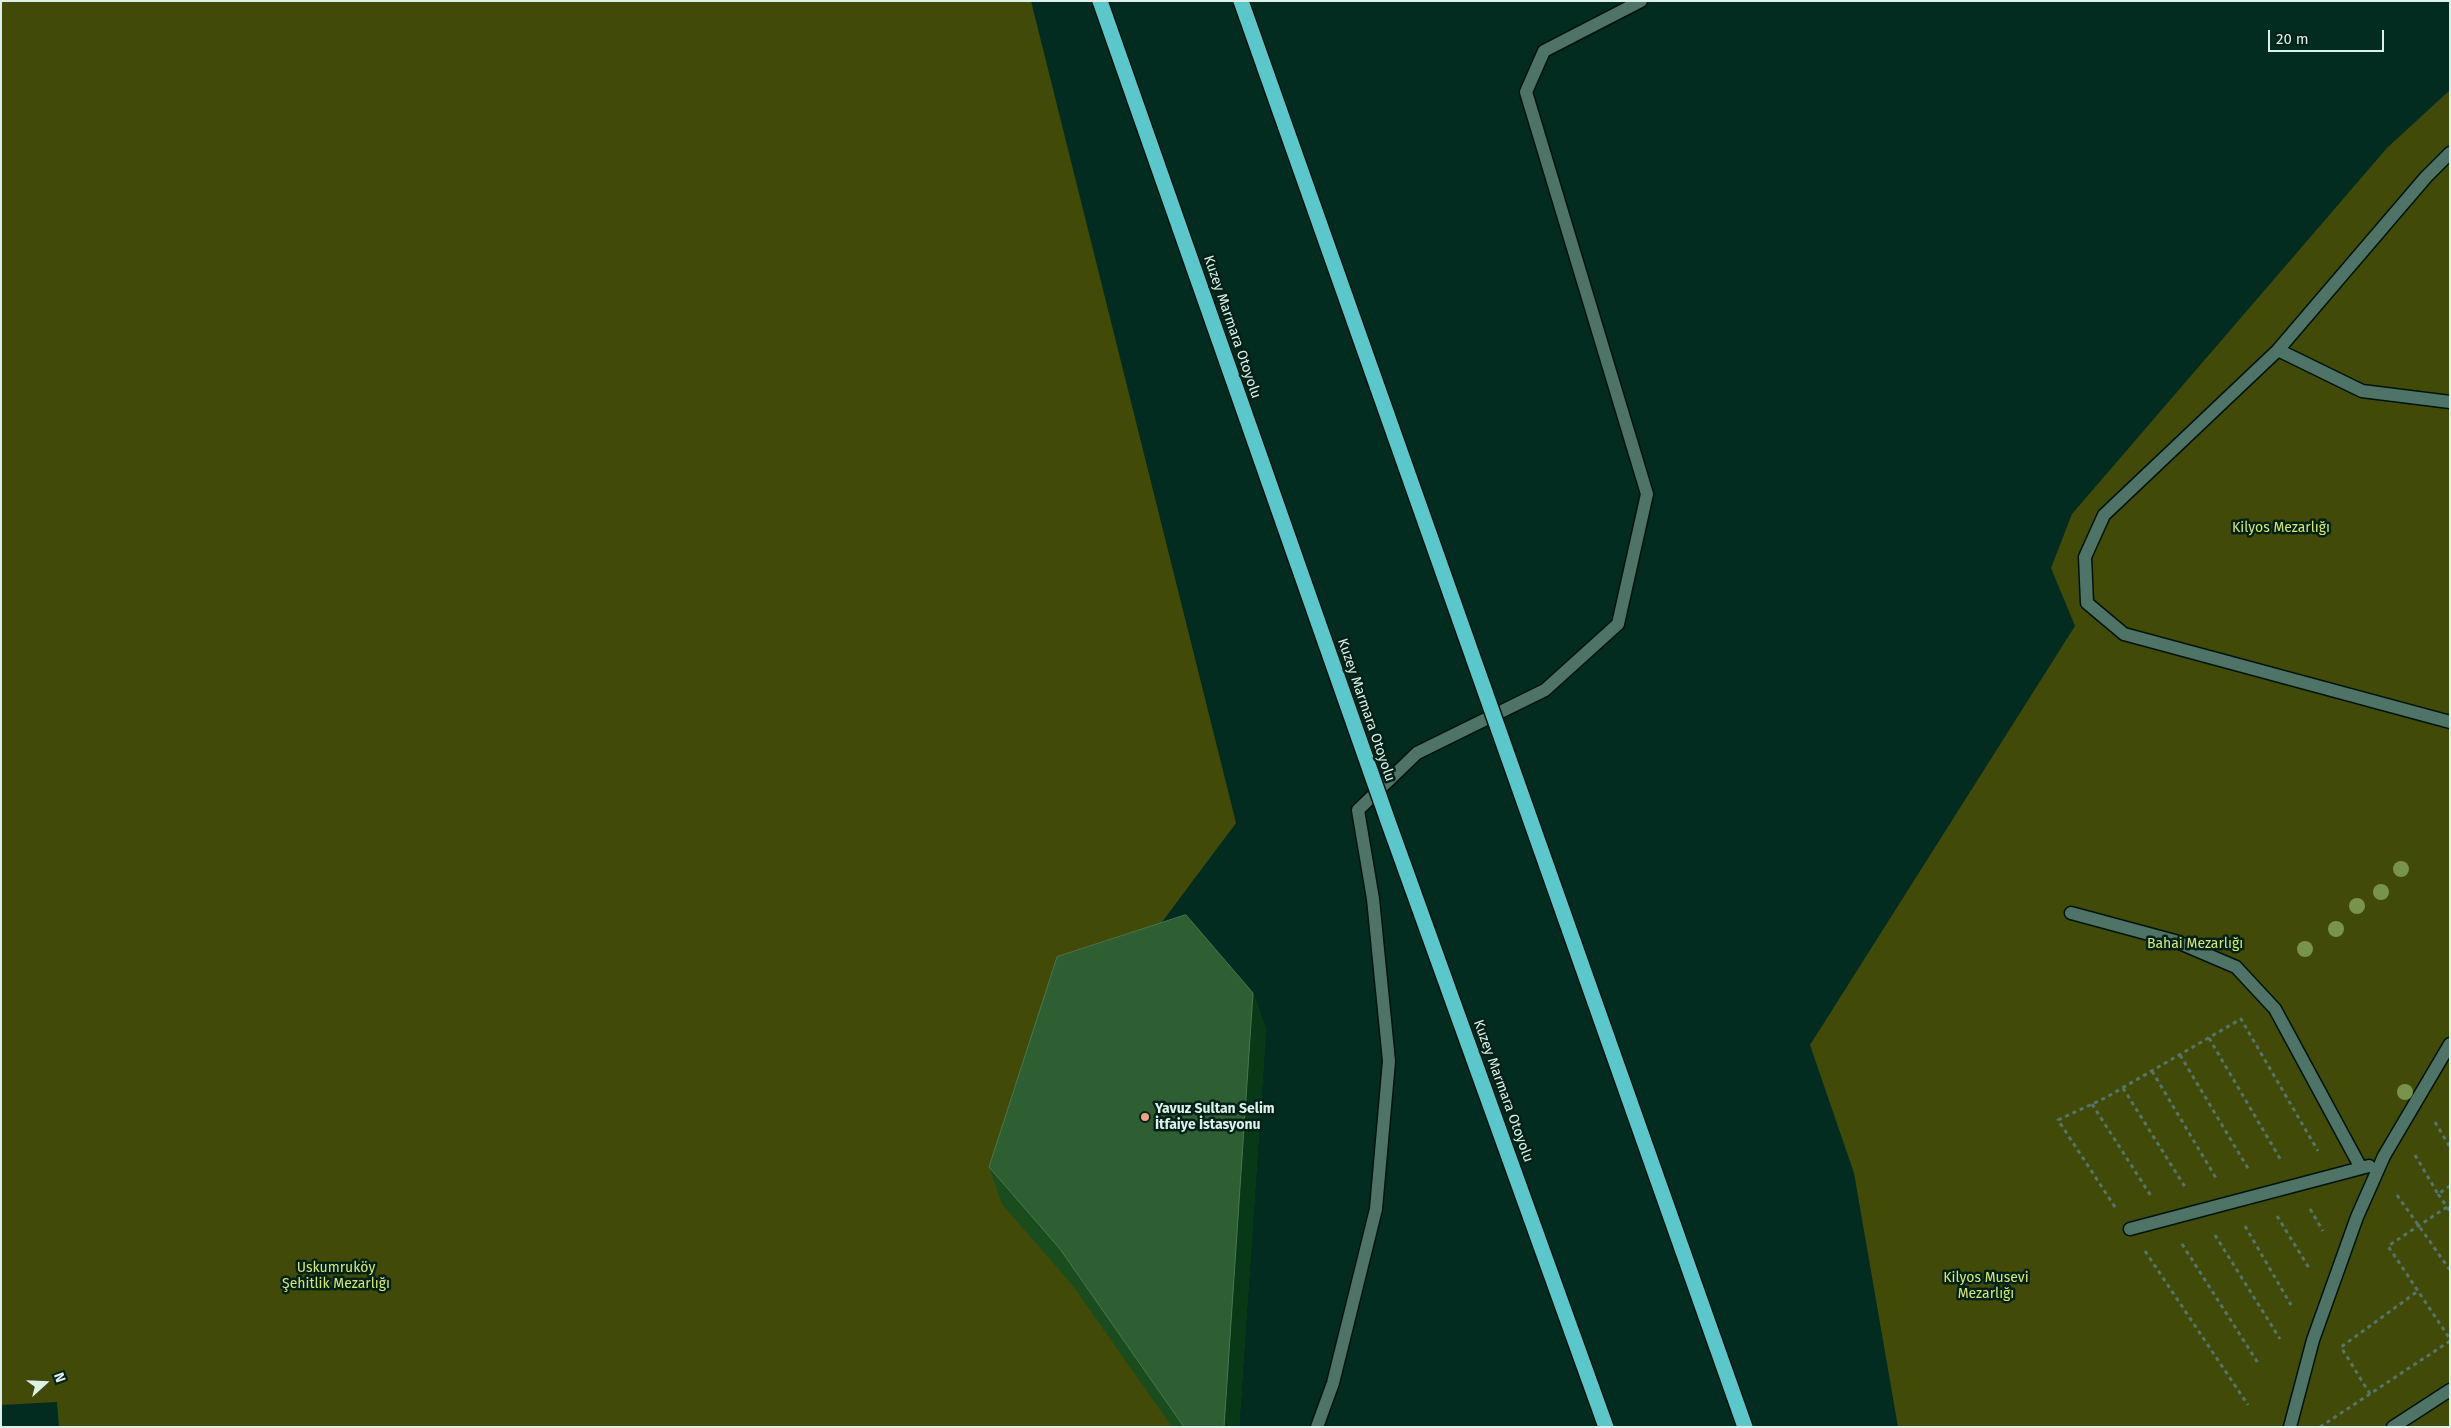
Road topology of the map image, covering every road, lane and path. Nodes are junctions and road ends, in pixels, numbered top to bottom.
1 (1100, 1) edge
2 (1241, 1) edge
3 (1642, 1) edge
4 (2450, 153) edge
5 (2278, 350) junction
6 (2450, 402) edge
7 (2450, 722) edge
8 (2071, 913) dead end
9 (2209, 1038) junction
10 (2450, 1044) edge
11 (2180, 1055) junction
12 (2399, 1129) junction
13 (2379, 1166) junction
14 (2361, 1168) junction
15 (2333, 1177) junction
16 (2296, 1185) junction
17 (2450, 1186) edge
18 (2438, 1194) junction
19 (2264, 1195) junction
20 (2449, 1209) edge
21 (2420, 1226) junction
22 (2130, 1229) junction
23 (2325, 1234) dead end
24 (2309, 1268) dead end
25 (2450, 1270) edge
26 (2418, 1291) junction
27 (2450, 1340) edge
28 (2450, 1390) edge
29 (2370, 1394) junction
30 (2248, 1405) dead end
31 (1317, 1427) edge
32 (1606, 1427) edge
33 (1745, 1427) edge
34 (2290, 1427) edge
35 (2320, 1427) edge
36 (2393, 1427) edge

1 - 32 highway, Kuzey Marmara Otoyolu, bridge
2 - 33 highway, bridge
3 - 31 lane
4 - 5 lane
5 - 6 lane
5 - 7 lane
8 - 14 lane
9 - 11 path
9 - 15 path
9 - 16 path
10 - 12 lane
11 - 19 path
11 - 22 path
12 - 13 lane
12 - 18 path
13 - 14 lane
13 - 21 path
13 - 34 lane
14 - 15 lane
15 - 16 lane
16 - 19 lane
16 - 23 path
17 - 18 path
18 - 20 path
19 - 22 lane
19 - 24 path
20 - 21 path
21 - 25 path
21 - 26 path
22 - 30 path
26 - 27 path
26 - 29 path
27 - 29 path
28 - 36 lane
29 - 35 path

